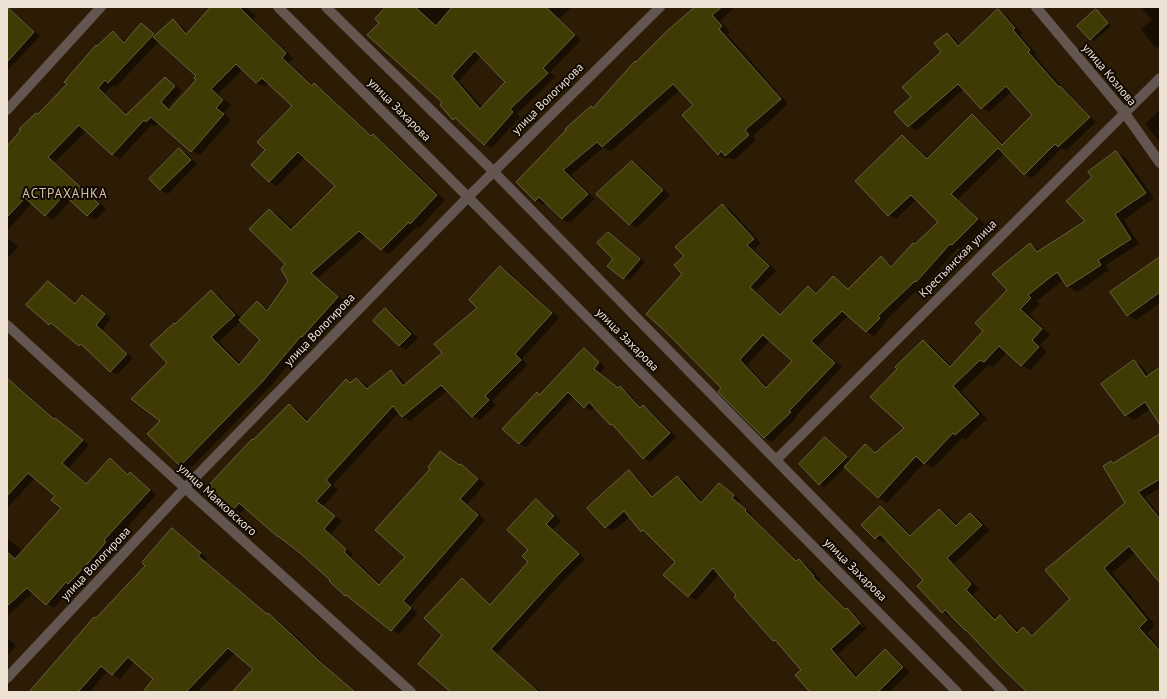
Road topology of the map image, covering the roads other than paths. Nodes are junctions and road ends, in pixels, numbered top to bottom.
1 (101, 7) edge
2 (278, 7) edge
3 (326, 7) edge
4 (660, 7) edge
5 (1036, 7) edge
6 (1160, 78) edge
7 (7, 110) edge
8 (1124, 112) junction
9 (1160, 163) edge
10 (493, 171) junction
11 (468, 196) junction
12 (7, 325) edge
13 (776, 460) junction
14 (184, 488) junction
15 (7, 678) edge
16 (411, 692) edge
17 (957, 692) edge
18 (1003, 692) edge

1 - 7 street
2 - 11 street, улица Захарова
3 - 10 street, улица Захарова
4 - 10 street, улица Вологирова
5 - 8 street, улица Козлова
6 - 8 street, Крестьянская улица
8 - 9 street, улица Козлова
8 - 13 street, Крестьянская улица
10 - 11 street, улица Вологирова
10 - 13 street, улица Захарова
11 - 14 street, улица Вологирова
11 - 17 street, улица Захарова
12 - 14 street, улица Маяковского
13 - 18 street, улица Захарова
14 - 15 street, улица Вологирова
14 - 16 street, улица Маяковского

